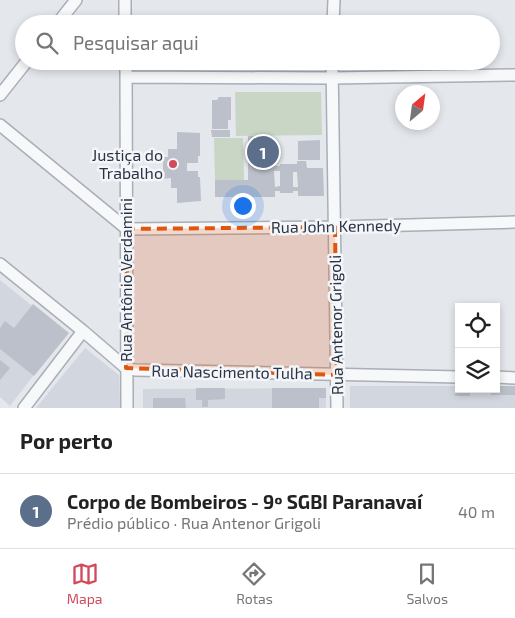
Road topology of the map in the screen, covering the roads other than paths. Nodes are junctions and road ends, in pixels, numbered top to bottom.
1 (76, 0) edge
2 (125, 0) edge
3 (334, 0) edge
4 (64, 15) edge
5 (125, 15) edge
6 (333, 15) edge
7 (20, 70) edge
8 (126, 70) edge
9 (332, 70) edge
10 (515, 75) edge
11 (126, 77) junction
12 (332, 78) junction
13 (0, 95) edge
14 (0, 125) edge
15 (515, 222) edge
16 (335, 226) junction
17 (128, 228) junction
18 (0, 264) edge
19 (83, 331) junction
20 (126, 368) junction
21 (337, 375) junction
22 (455, 377) edge
23 (500, 377) edge
24 (515, 378) edge
25 (24, 408) edge
26 (127, 408) edge
27 (337, 408) edge

1 - 4 street
2 - 5 street
3 - 6 street
7 - 13 street
8 - 11 street, Rua Antônio Verdamini
9 - 12 street, Rua Antenor Grigoli
10 - 12 street
11 - 12 street
11 - 17 street, Rua Antônio Verdamini
12 - 16 street, Rua Antenor Grigoli
14 - 17 street
15 - 16 street, Rua John Kennedy
16 - 17 street, Rua John Kennedy
16 - 21 street, Rua Antenor Grigoli
17 - 20 street, Rua Antônio Verdamini
18 - 19 street
19 - 20 street
19 - 25 street
20 - 21 street, Rua Nascimento Tulha
20 - 26 street, Rua Antônio Verdamini
21 - 22 street, Rua Nascimento Tulha
21 - 27 street, Rua Antenor Grigoli
23 - 24 street

